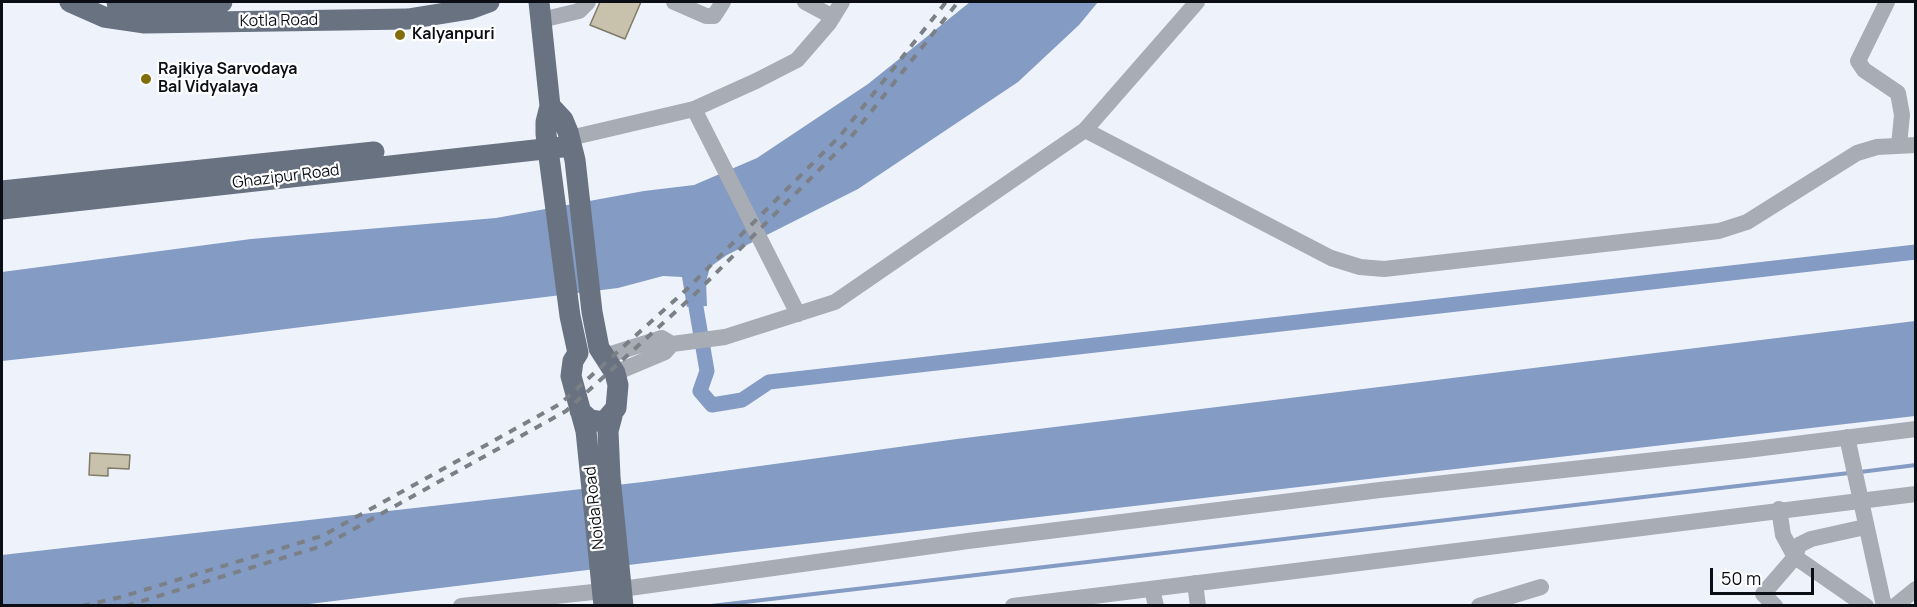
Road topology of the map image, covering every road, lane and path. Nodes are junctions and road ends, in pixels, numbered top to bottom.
1 (70, 2) edge
2 (117, 2) edge
3 (222, 2) edge
4 (588, 2) edge
5 (674, 2) edge
6 (723, 2) edge
7 (805, 2) edge
8 (842, 2) edge
9 (1197, 2) edge
10 (1887, 2) edge
11 (476, 4) edge
12 (540, 11) edge
13 (833, 16) junction
14 (550, 106) junction
15 (693, 109) junction
16 (1085, 130) junction
17 (571, 144) junction
18 (1907, 145) edge
19 (549, 149) junction
20 (2, 191) edge
21 (2, 209) edge
22 (798, 314) junction
23 (578, 353) junction
24 (606, 359) junction
25 (580, 411) junction
26 (612, 416) junction
27 (1916, 429) edge
28 (1848, 443) junction
29 (601, 478) junction
30 (1916, 494) edge
31 (1859, 495) junction
32 (1779, 509) junction
33 (1865, 527) junction
34 (1794, 557) junction
35 (1195, 583) junction
36 (1541, 587) dead end
37 (1152, 589) junction
38 (1916, 589) edge
39 (613, 592) edge
40 (1034, 604) edge
41 (461, 606) edge
42 (1013, 606) edge
43 (1156, 606) edge
44 (1198, 606) edge
45 (1479, 606) edge
46 (1775, 606) edge
47 (1866, 606) edge
48 (1884, 606) edge
49 (1895, 606) edge

1 - 11 main road, Kotla Road
2 - 3 main road, Kotla Road
4 - 12 street
5 - 6 street
7 - 13 street
8 - 13 street
9 - 16 street
10 - 18 street
12 - 14 main road
13 - 15 street
14 - 17 main road
14 - 19 main road
15 - 17 street
15 - 22 street
16 - 18 street
16 - 22 street
17 - 19 main road, Ghazipur Road
17 - 24 main road, Noida Road
19 - 20 main road, Ghazipur Road
19 - 21 main road, Ghazipur Road
19 - 23 main road
22 - 24 street
23 - 24 main road
23 - 25 main road, Noida Road
24 - 26 main road, Noida Road
25 - 26 main road
25 - 29 main road, Noida Road
26 - 29 main road, Noida Road
27 - 28 street
28 - 31 street
28 - 39 street
29 - 39 main road, Noida Road
30 - 31 street
31 - 32 street
31 - 33 street
32 - 34 street
32 - 35 street
33 - 34 street
33 - 48 street
34 - 46 street
34 - 47 street
35 - 37 street
35 - 44 street
36 - 45 street
37 - 40 street
37 - 43 street
38 - 49 street
39 - 41 street
40 - 42 street

